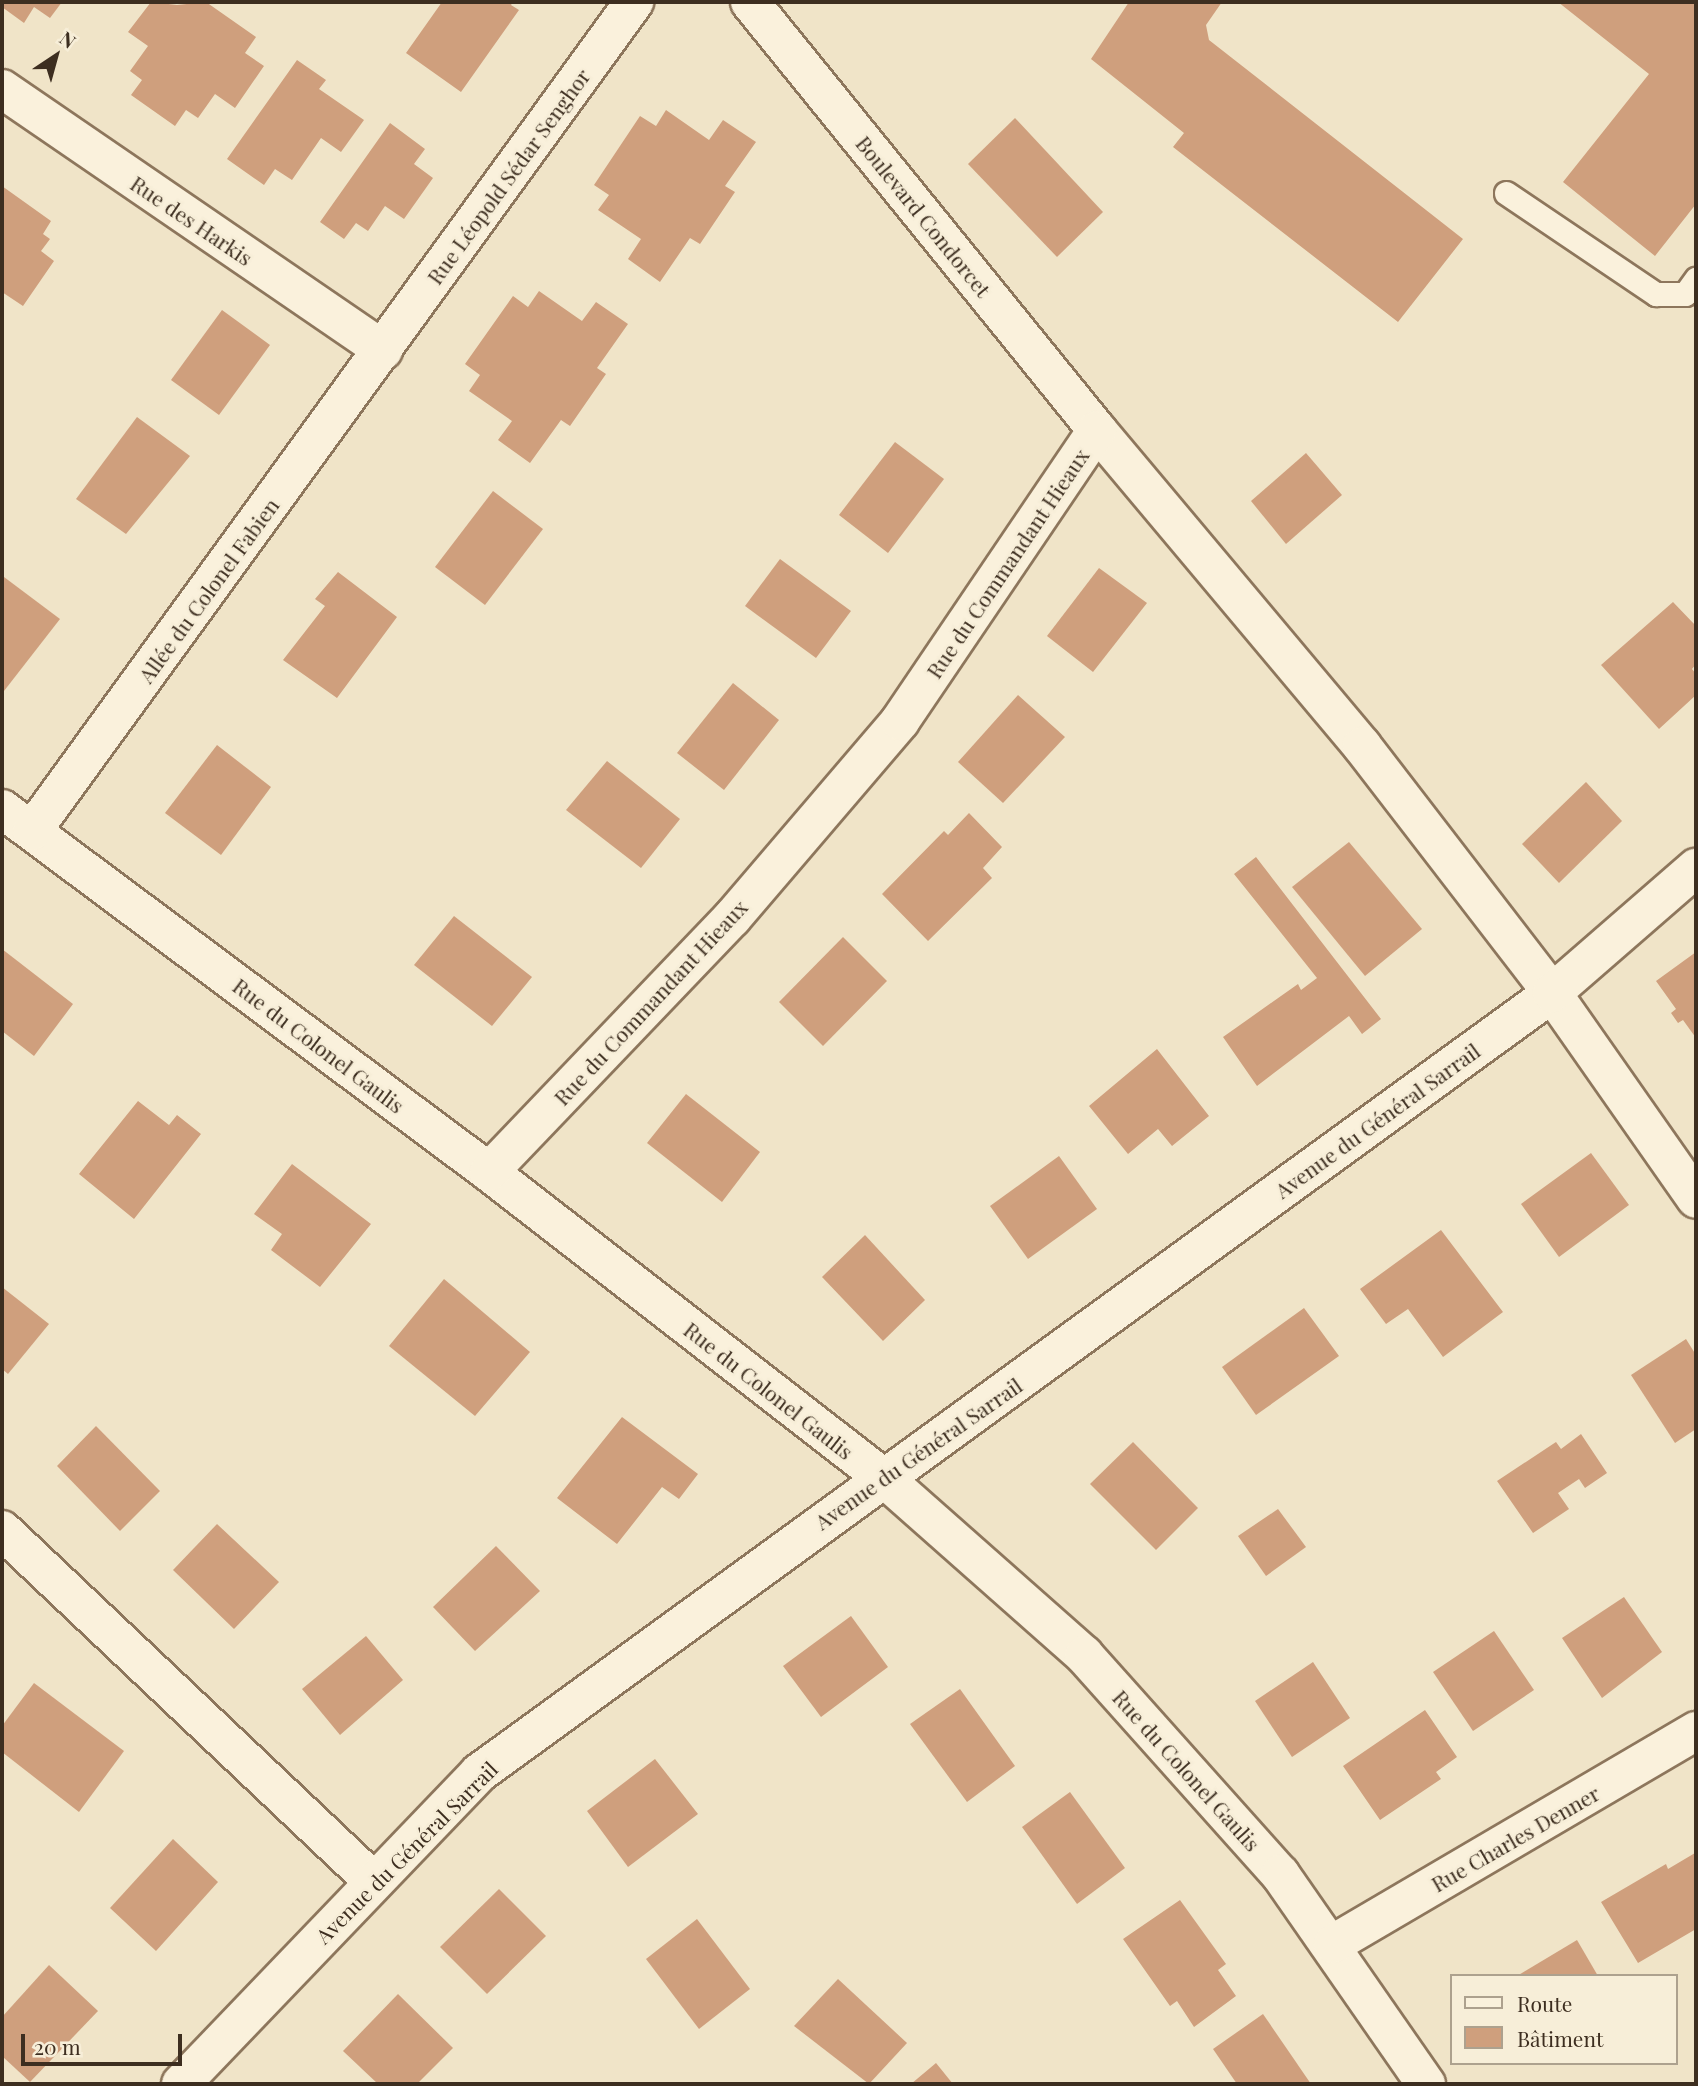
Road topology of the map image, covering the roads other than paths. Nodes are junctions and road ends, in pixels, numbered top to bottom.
1 (634, 2) edge
2 (750, 2) edge
3 (2, 89) edge
4 (1506, 193) dead end
5 (1696, 279) edge
6 (383, 350) junction
7 (1097, 430) junction
8 (2, 808) edge
9 (33, 831) junction
10 (1696, 868) edge
11 (1552, 993) junction
12 (489, 1172) junction
13 (1696, 1199) edge
14 (884, 1478) junction
15 (2, 1530) edge
16 (1696, 1731) edge
17 (373, 1881) junction
18 (1333, 1944) junction
19 (181, 2084) edge
20 (1426, 2084) edge

1 - 6 street, Rue Léopold Sédar Senghor
2 - 7 street, Boulevard Condorcet
3 - 6 street, Rue des Harkis
4 - 5 lane
6 - 9 street, Allée du Colonel Fabien
7 - 11 street, Rue du Commandant Hieaux
7 - 12 street, Rue du Commandant Hieaux
8 - 9 street, Rue du Colonel Gaulis
9 - 12 street, Rue du Colonel Gaulis
10 - 11 street, Avenue du Général Sarrail
11 - 13 street, Rue du Commandant Hieaux
11 - 14 street, Avenue du Général Sarrail
12 - 14 street, Rue du Colonel Gaulis
14 - 17 street, Avenue du Général Sarrail
14 - 18 street, Rue du Colonel Gaulis
15 - 17 street
16 - 18 street, Rue Charles Denner
17 - 19 street, Avenue du Général Sarrail
18 - 20 street, Rue du Colonel Gaulis

